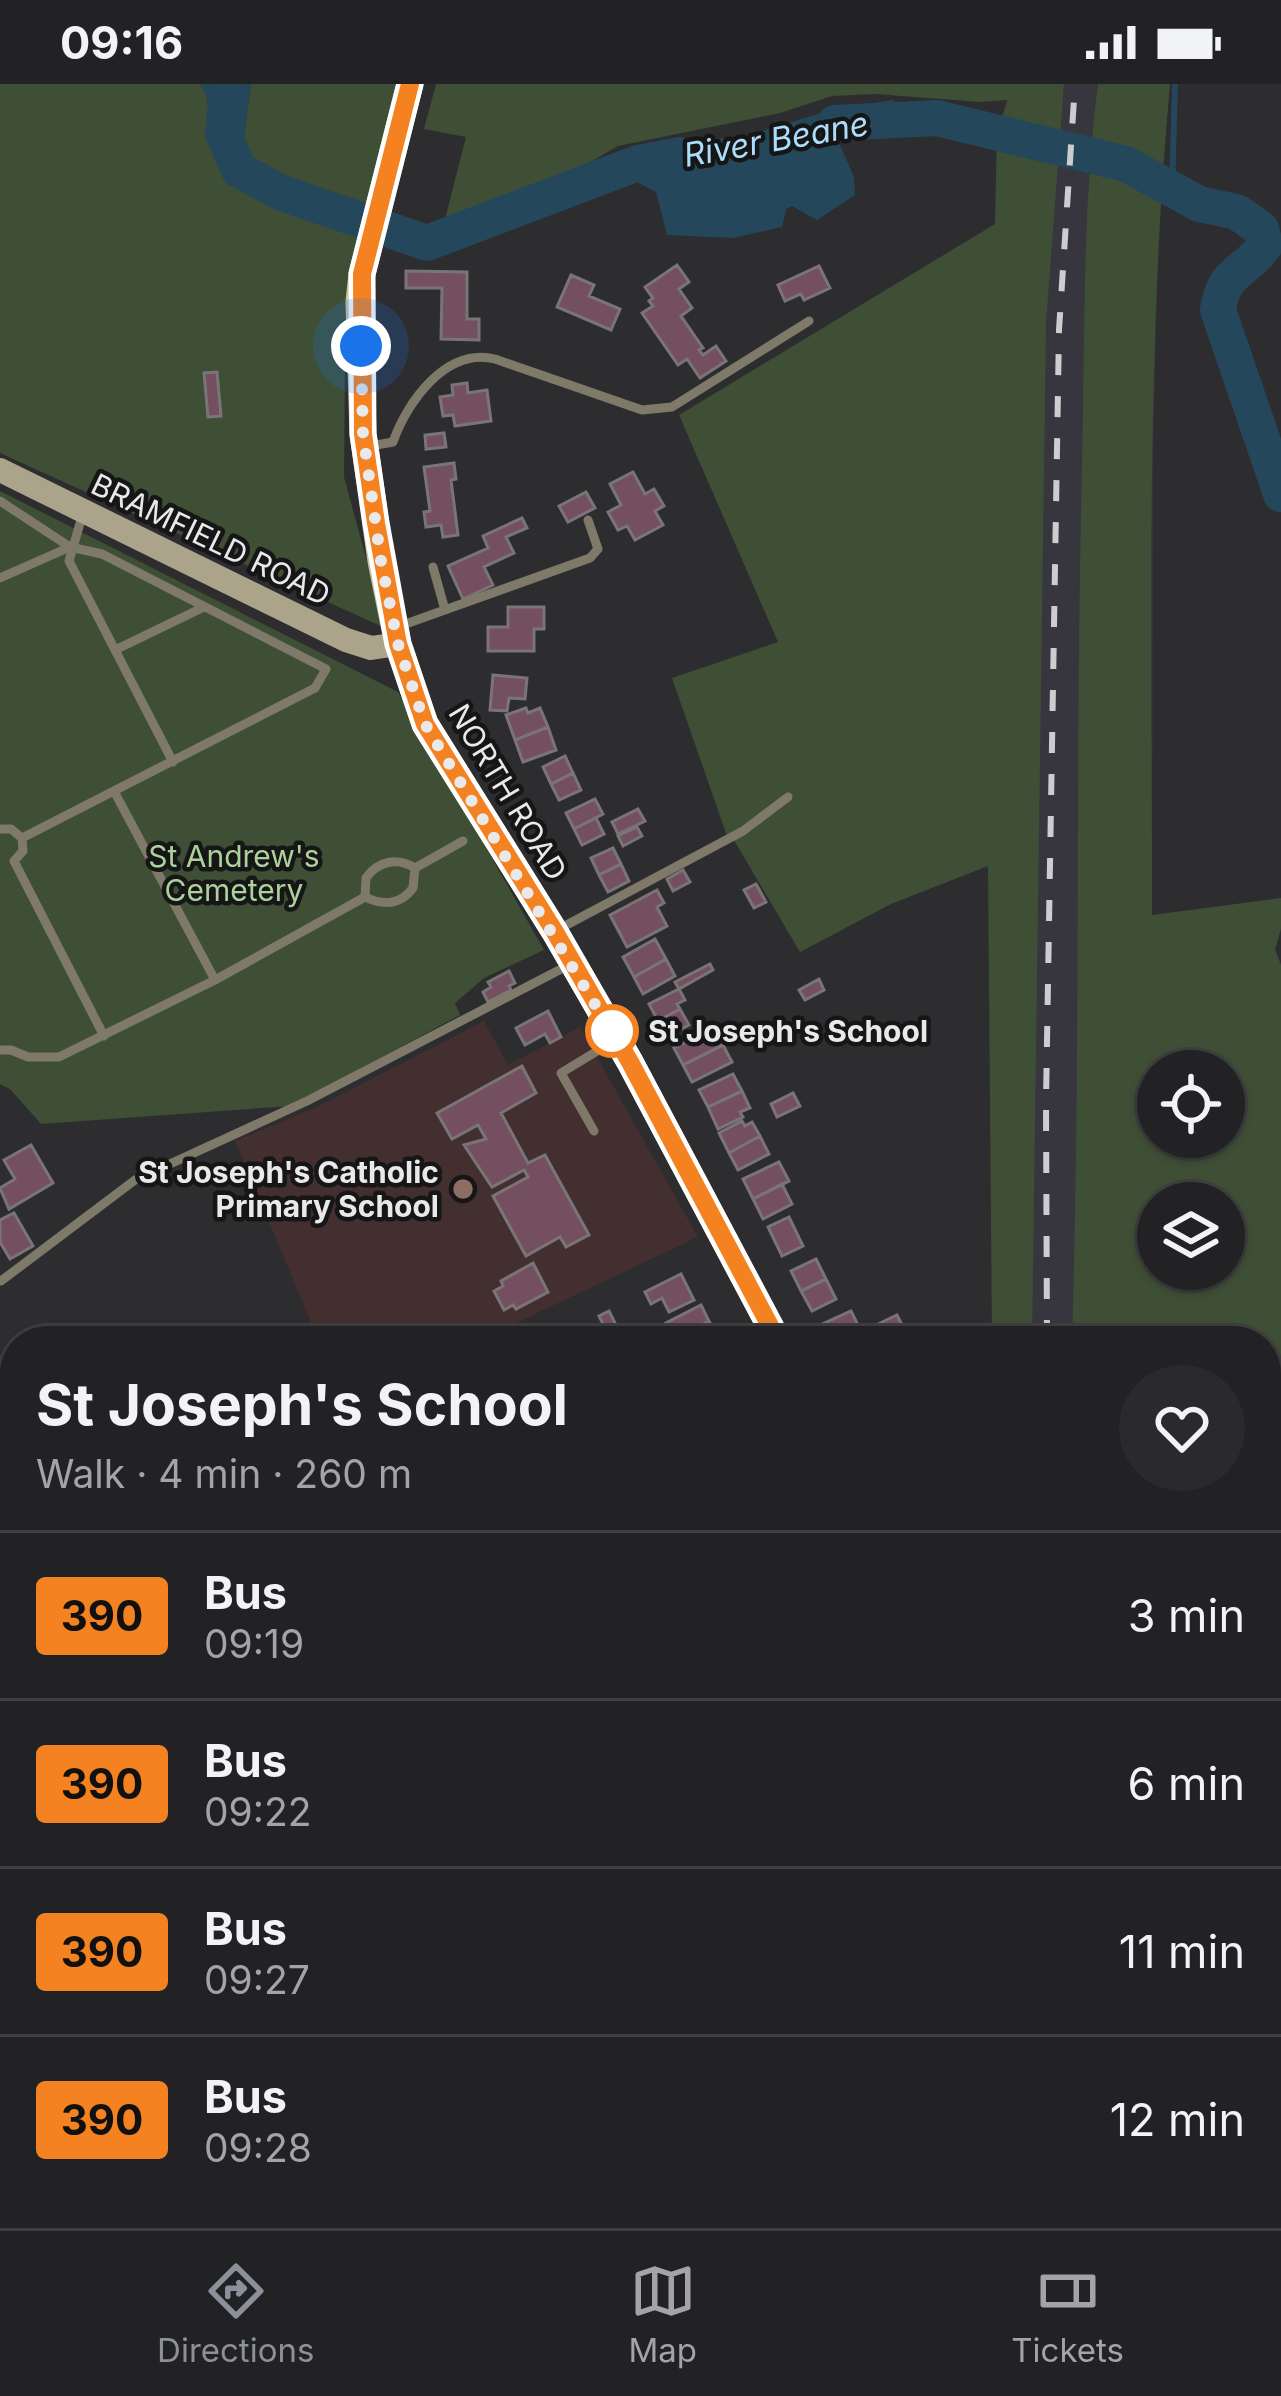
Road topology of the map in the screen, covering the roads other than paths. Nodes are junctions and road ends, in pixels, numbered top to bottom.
1 (410, 84) edge
2 (809, 321) dead end
3 (365, 446) junction
4 (0, 470) edge
5 (0, 501) edge
6 (84, 509) junction
7 (588, 520) dead end
8 (70, 547) junction
9 (433, 567) dead end
10 (0, 578) edge
11 (204, 607) junction
12 (446, 610) junction
13 (396, 636) junction
14 (115, 650) junction
15 (173, 762) junction
16 (115, 793) junction
17 (788, 797) dead end
18 (0, 829) edge
19 (22, 838) junction
20 (463, 841) dead end
21 (14, 862) junction
22 (0, 863) edge
23 (415, 868) junction
24 (365, 897) junction
25 (555, 932) junction
26 (572, 963) junction
27 (215, 980) junction
28 (104, 1036) junction
29 (616, 1039) junction
30 (0, 1050) edge
31 (594, 1131) dead end
32 (1, 1281) edge
33 (770, 1326) edge

1 - 3 main road, NORTH ROAD
2 - 3 lane
3 - 13 main road, NORTH ROAD
4 - 6 street, BRAMFIELD ROAD
5 - 8 lane
6 - 8 lane
6 - 13 street, BRAMFIELD ROAD
7 - 12 lane
8 - 10 lane
8 - 11 lane
8 - 14 lane
9 - 12 lane
11 - 14 lane
11 - 15 lane
12 - 13 lane
13 - 25 main road, NORTH ROAD
14 - 15 lane
15 - 16 lane
16 - 19 lane
16 - 27 lane
17 - 25 lane
18 - 19 lane
19 - 21 lane
20 - 23 lane
21 - 22 lane
21 - 28 lane
23 - 24 lane
23 - 24 lane
24 - 27 lane
25 - 26 main road, NORTH ROAD
26 - 29 main road, NORTH ROAD
26 - 32 lane
27 - 28 lane
28 - 30 lane
29 - 31 lane
29 - 33 main road, NORTH ROAD

